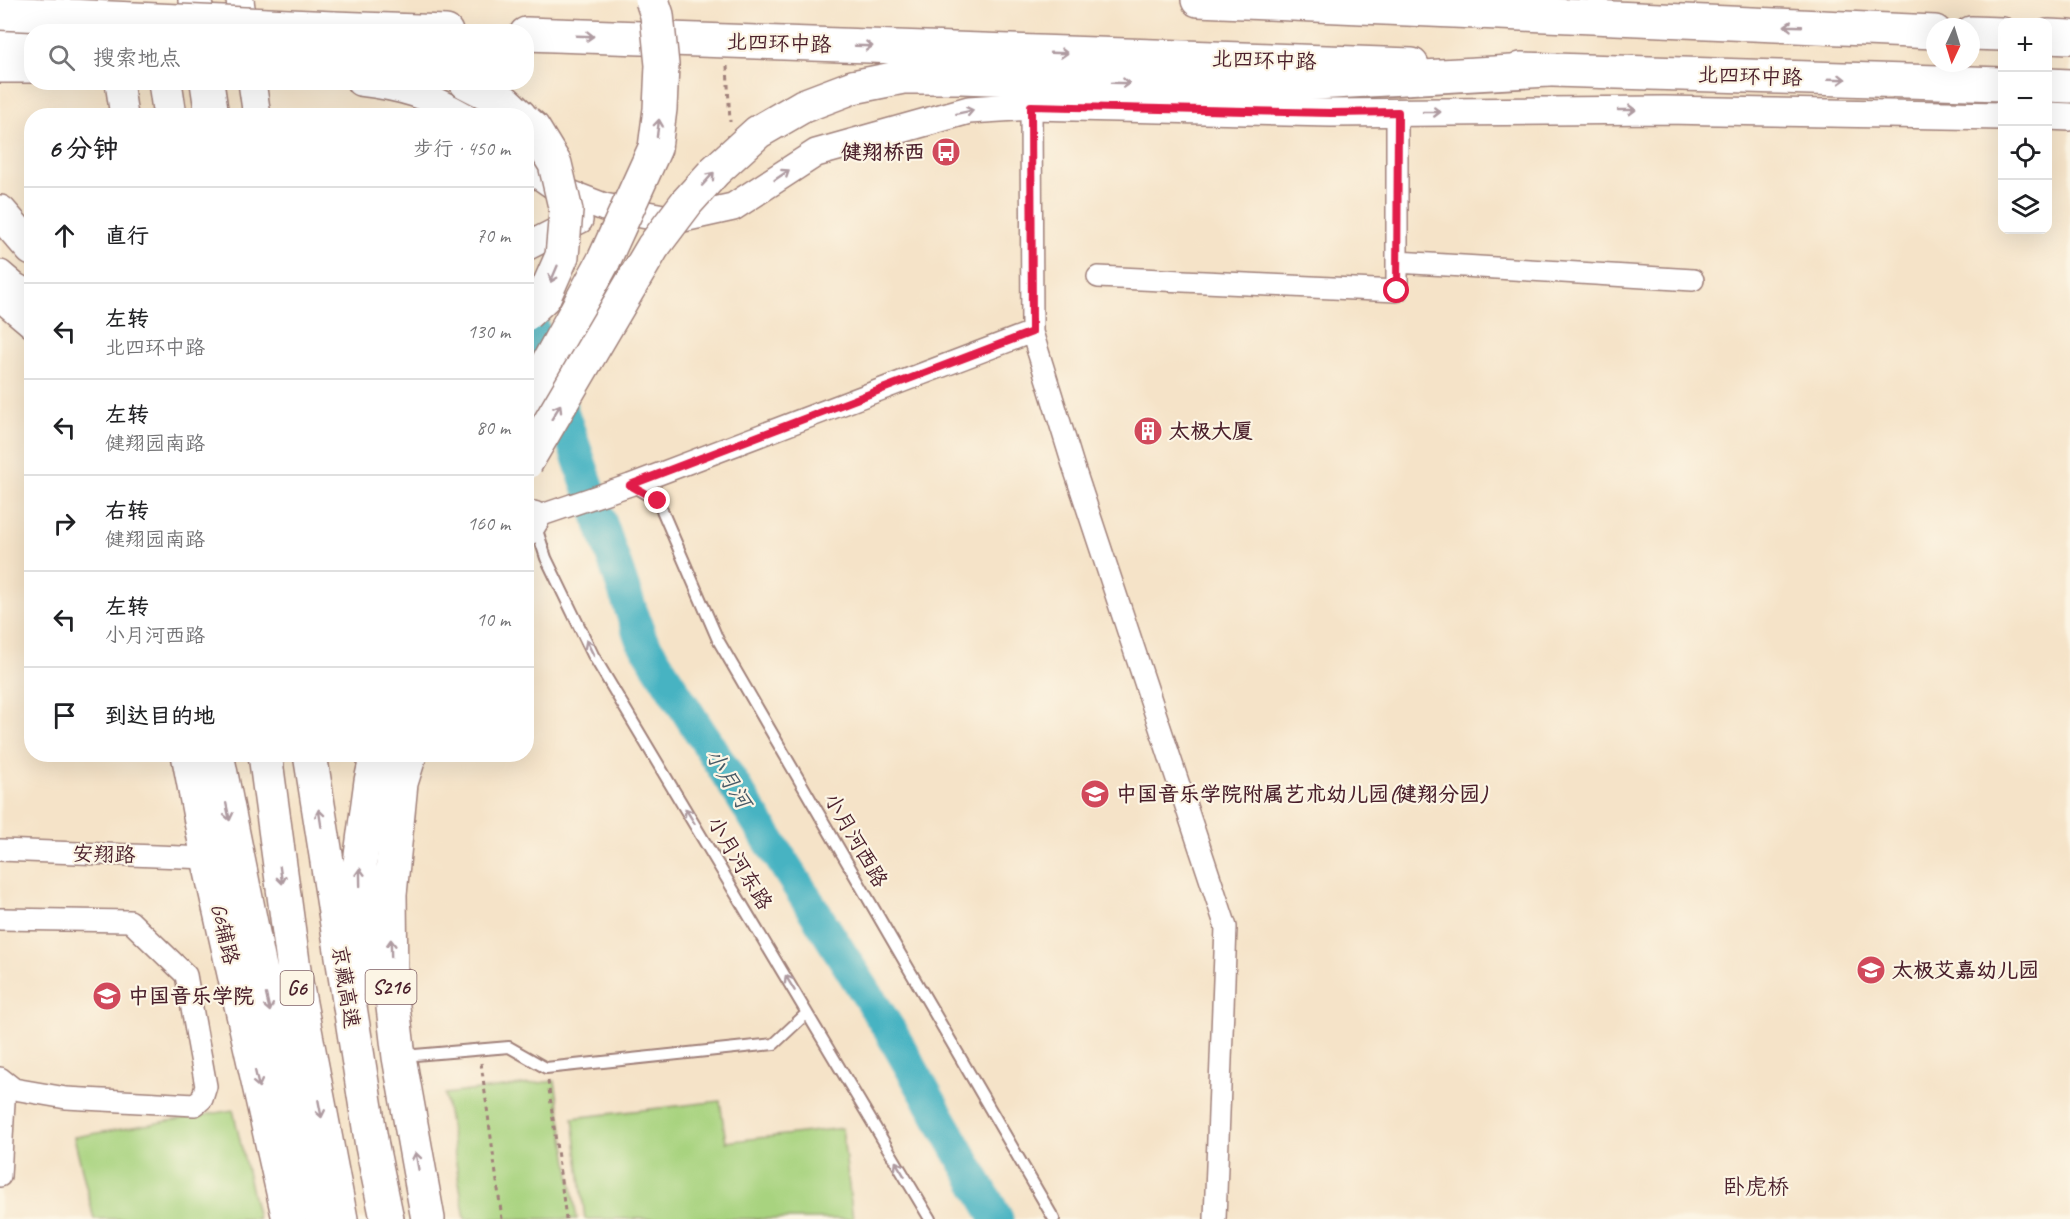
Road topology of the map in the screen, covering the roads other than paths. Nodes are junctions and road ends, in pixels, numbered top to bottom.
1 (106, 0) edge
2 (153, 0) edge
3 (195, 0) edge
4 (240, 0) edge
5 (652, 0) edge
6 (1198, 0) edge
7 (1435, 0) edge
8 (1537, 0) edge
9 (1487, 12) junction
10 (1622, 20) junction
11 (110, 24) edge
12 (156, 24) edge
13 (198, 24) edge
14 (243, 24) edge
15 (1926, 32) edge
16 (1980, 33) edge
17 (534, 34) edge
18 (1998, 34) edge
19 (2052, 36) edge
20 (2070, 37) edge
21 (1548, 70) junction
22 (1998, 84) edge
23 (2052, 85) edge
24 (2070, 86) edge
25 (120, 90) edge
26 (166, 90) edge
27 (253, 90) edge
28 (406, 90) edge
29 (482, 90) edge
30 (1031, 106) junction
31 (123, 108) edge
32 (169, 108) edge
33 (256, 108) edge
34 (450, 108) edge
35 (511, 108) edge
36 (1398, 112) junction
37 (1998, 116) edge
38 (2052, 116) edge
39 (2070, 117) edge
40 (534, 130) edge
41 (534, 172) edge
42 (604, 207) junction
43 (0, 212) edge
44 (0, 226) edge
45 (24, 241) edge
46 (534, 243) edge
47 (24, 245) edge
48 (1397, 262) junction
49 (0, 274) edge
50 (1098, 277) dead end
51 (1693, 280) dead end
52 (24, 292) edge
53 (0, 297) edge
54 (534, 306) edge
55 (24, 317) edge
56 (1032, 332) junction
57 (534, 388) edge
58 (534, 449) edge
59 (630, 485) junction
60 (534, 515) edge
61 (534, 529) edge
62 (190, 762) edge
63 (218, 762) edge
64 (266, 762) edge
65 (311, 762) edge
66 (375, 762) edge
67 (408, 762) edge
68 (0, 850) edge
69 (208, 858) junction
70 (0, 919) edge
71 (807, 1013) junction
72 (399, 1057) junction
73 (2, 1080) edge
74 (372, 1146) junction
75 (0, 1176) edge
76 (289, 1219) edge
77 (322, 1219) edge
78 (341, 1219) edge
79 (387, 1219) edge
80 (428, 1219) edge
81 (930, 1219) edge
82 (1054, 1219) edge
83 (1215, 1219) edge

1 - 11 street
2 - 12 main road
3 - 13 main road
4 - 14 street
57 -> 5 main road, bridge
6 - 9 main road
7 - 9 main road
8 - 10 main road
9 - 10 main road
15 -> 10 main road
16 - 18 main road
17 -> 21 main road, 北四环中路
19 - 20 main road
21 -> 22 main road, 北四环中路
58 -> 21 main road, bridge
23 - 24 main road
25 - 31 street
26 - 32 main road
27 - 33 street
28 - 34 street
29 - 35 main road
30 - 36 street, 北四环中路
42 -> 30 street, 北四环中路
30 - 56 street
36 -> 37 street, 北四环中路
36 - 48 street
38 - 39 street
40 -> 54 main road, bridge
41 - 42 street
42 - 46 street
43 - 45 main road
44 - 47 main road
48 - 50 street
48 - 51 street
49 - 52 street
53 - 55 street
56 - 59 street
56 - 83 street
59 - 60 street
59 - 82 lane, 小月河西路
71 -> 61 lane, 小月河东路
62 - 69 main road, G6辅路
63 -> 77 main road
64 -> 78 main road, G6
74 -> 65 main road, 京藏高速 / G6
74 -> 66 main road
72 -> 67 main road, S216
68 - 69 street, 安翔路
69 -> 76 main road, G6辅路
70 - 73 street
71 - 72 lane
81 -> 71 lane, 小月河东路
80 -> 72 main road, S216
73 - 75 street
74 - 79 main road, 京藏高速 / G6

